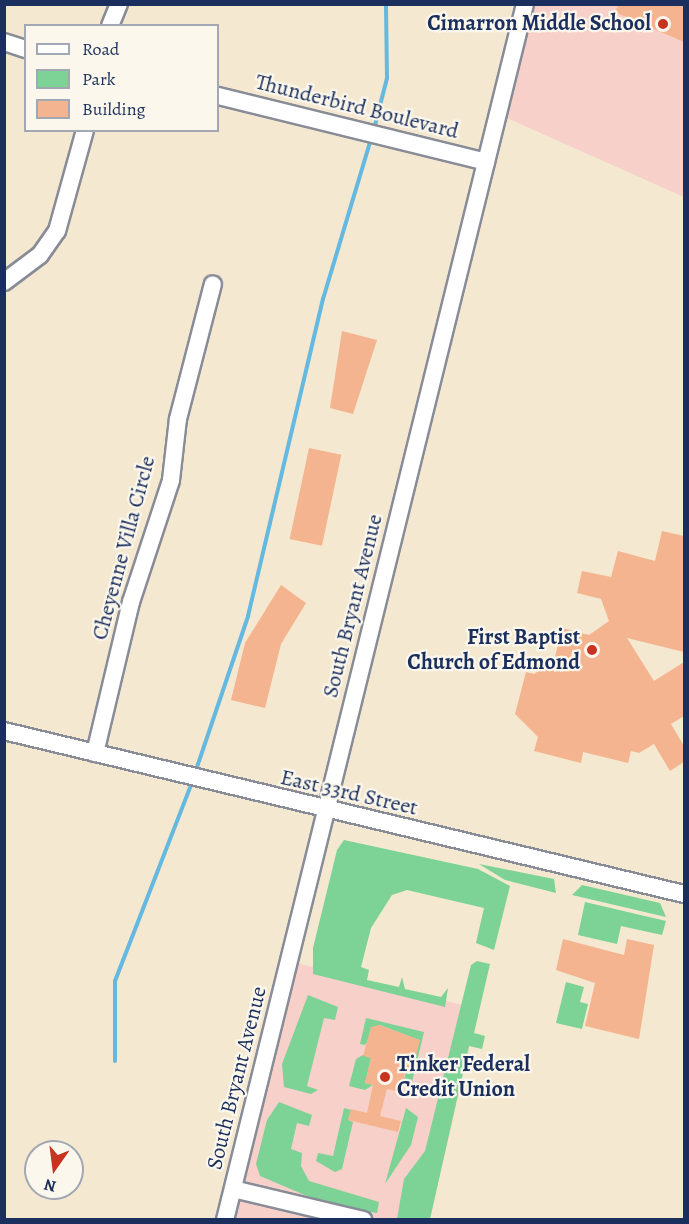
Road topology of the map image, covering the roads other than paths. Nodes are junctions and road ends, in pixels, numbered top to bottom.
1 (118, 4) edge
2 (525, 4) edge
3 (111, 24) edge
4 (4, 42) edge
5 (24, 48) edge
6 (219, 96) edge
7 (84, 132) edge
8 (486, 162) junction
9 (4, 282) edge
10 (213, 284) dead end
11 (4, 731) edge
12 (94, 753) junction
13 (325, 811) junction
14 (684, 894) edge
15 (233, 1189) junction
16 (225, 1220) edge
17 (363, 1220) edge

1 - 3 street
2 - 8 street, South Bryant Avenue
4 - 5 street
6 - 8 street, Thunderbird Boulevard
7 - 9 street
8 - 13 street, South Bryant Avenue
10 - 12 street, Cheyenne Villa Circle
11 - 12 street, East 33rd Street
12 - 13 street, East 33rd Street
13 - 14 street, East 33rd Street
13 - 15 street, South Bryant Avenue
15 - 16 street, South Bryant Avenue
15 - 17 street

